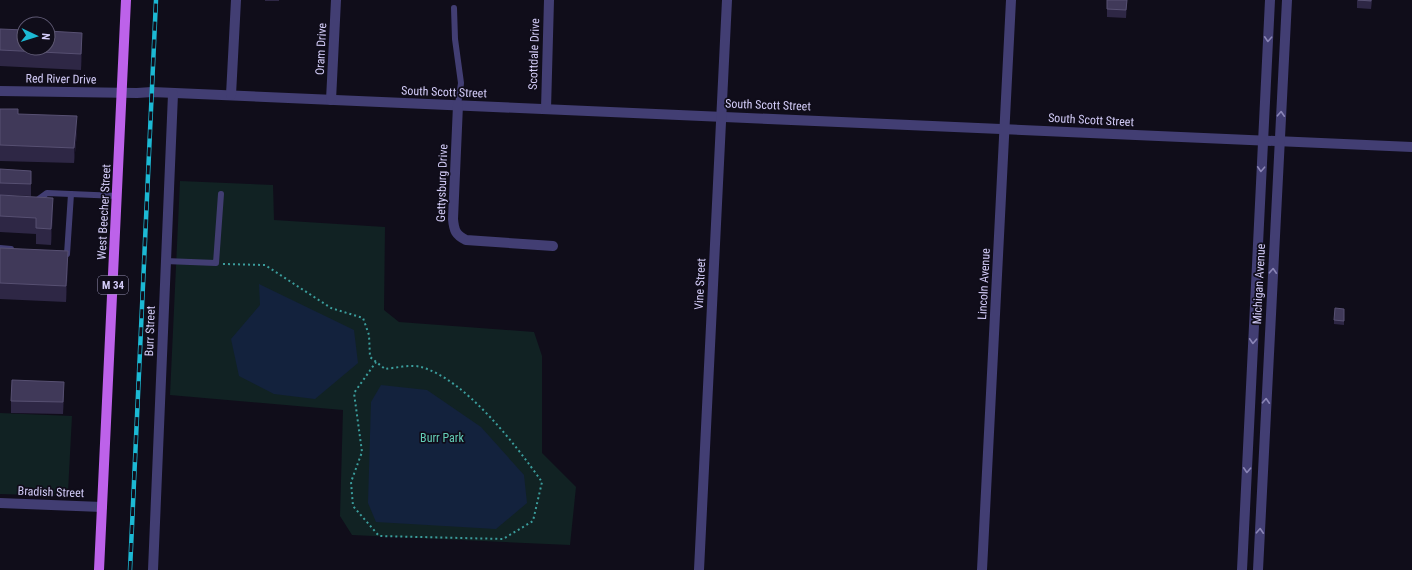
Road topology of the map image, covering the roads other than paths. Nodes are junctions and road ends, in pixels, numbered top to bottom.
1 (126, 0) edge
2 (236, 0) edge
3 (336, 0) edge
4 (549, 0) edge
5 (727, 0) edge
6 (1011, 0) edge
7 (1270, 0) edge
8 (1287, 0) edge
9 (454, 8) dead end
10 (0, 91) edge
11 (122, 92) junction
12 (173, 94) junction
13 (231, 95) junction
14 (331, 100) junction
15 (458, 105) junction
16 (546, 109) junction
17 (722, 116) junction
18 (1005, 129) junction
19 (1262, 141) junction
20 (1280, 141) junction
21 (1412, 148) edge
22 (71, 194) junction
23 (221, 194) dead end
24 (118, 196) junction
25 (26, 204) edge
26 (553, 246) dead end
27 (0, 248) edge
28 (15, 249) edge
29 (52, 252) edge
30 (165, 261) junction
31 (0, 503) edge
32 (102, 507) junction
33 (99, 570) edge
34 (153, 570) edge
35 (700, 570) edge
36 (982, 570) edge
37 (1242, 570) edge
38 (1258, 570) edge

1 - 11 main road, West Beecher Street / M 34
2 - 13 street
3 - 14 street, Oram Drive
4 - 16 street, Scottdale Drive
5 - 17 street, Vine Street
6 - 18 street, Lincoln Avenue
7 -> 19 street, Michigan Avenue
20 -> 8 street, Michigan Avenue
9 - 15 lane
10 - 11 street, Red River Drive
11 - 12 street, South Scott Street
11 - 24 main road, West Beecher Street / M 34
12 - 13 street, South Scott Street
12 - 30 street, Burr Street
13 - 14 street, South Scott Street
14 - 15 street, South Scott Street
15 - 16 street, South Scott Street
15 - 26 street, Gettysburg Drive
16 - 17 street, South Scott Street
17 - 18 street, South Scott Street
17 - 35 street, Vine Street
18 - 19 street, South Scott Street
18 - 36 street, Lincoln Avenue
19 - 20 street, South Scott Street
19 -> 37 street, Michigan Avenue
20 - 21 street, South Scott Street
38 -> 20 street, Michigan Avenue
22 - 24 lane
22 - 25 lane
22 - 29 lane
23 - 30 lane
24 - 32 main road, West Beecher Street / M 34
27 - 28 lane
30 - 34 street, Burr Street
31 - 32 street, Bradish Street
32 - 33 main road, West Beecher Street / M 34

